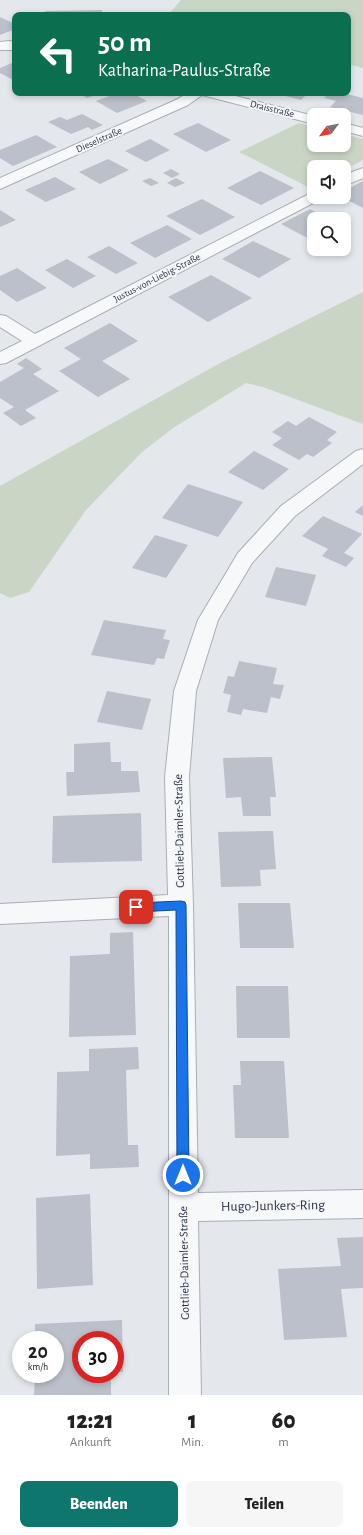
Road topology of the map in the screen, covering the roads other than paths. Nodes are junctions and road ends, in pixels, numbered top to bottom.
1 (192, 96) edge
2 (219, 96) edge
3 (307, 118) edge
4 (351, 129) edge
5 (363, 132) edge
6 (363, 172) edge
7 (351, 178) edge
8 (0, 184) edge
9 (307, 201) edge
10 (0, 320) edge
11 (35, 341) junction
12 (0, 360) edge
13 (363, 455) edge
14 (181, 905) junction
15 (0, 914) edge
16 (363, 1204) edge
17 (183, 1207) junction
18 (185, 1395) edge

1 - 8 street, Dieselstraße
2 - 3 street, Draisstraße
4 - 5 street
6 - 7 street
9 - 11 street, Justus-von-Liebig-Straße
10 - 11 street
11 - 12 street, Justus-von-Liebig-Straße
13 - 14 street, Gottlieb-Daimler-Straße
14 - 15 street
14 - 17 street, Gottlieb-Daimler-Straße
16 - 17 street, Hugo-Junkers-Ring
17 - 18 street, Gottlieb-Daimler-Straße

